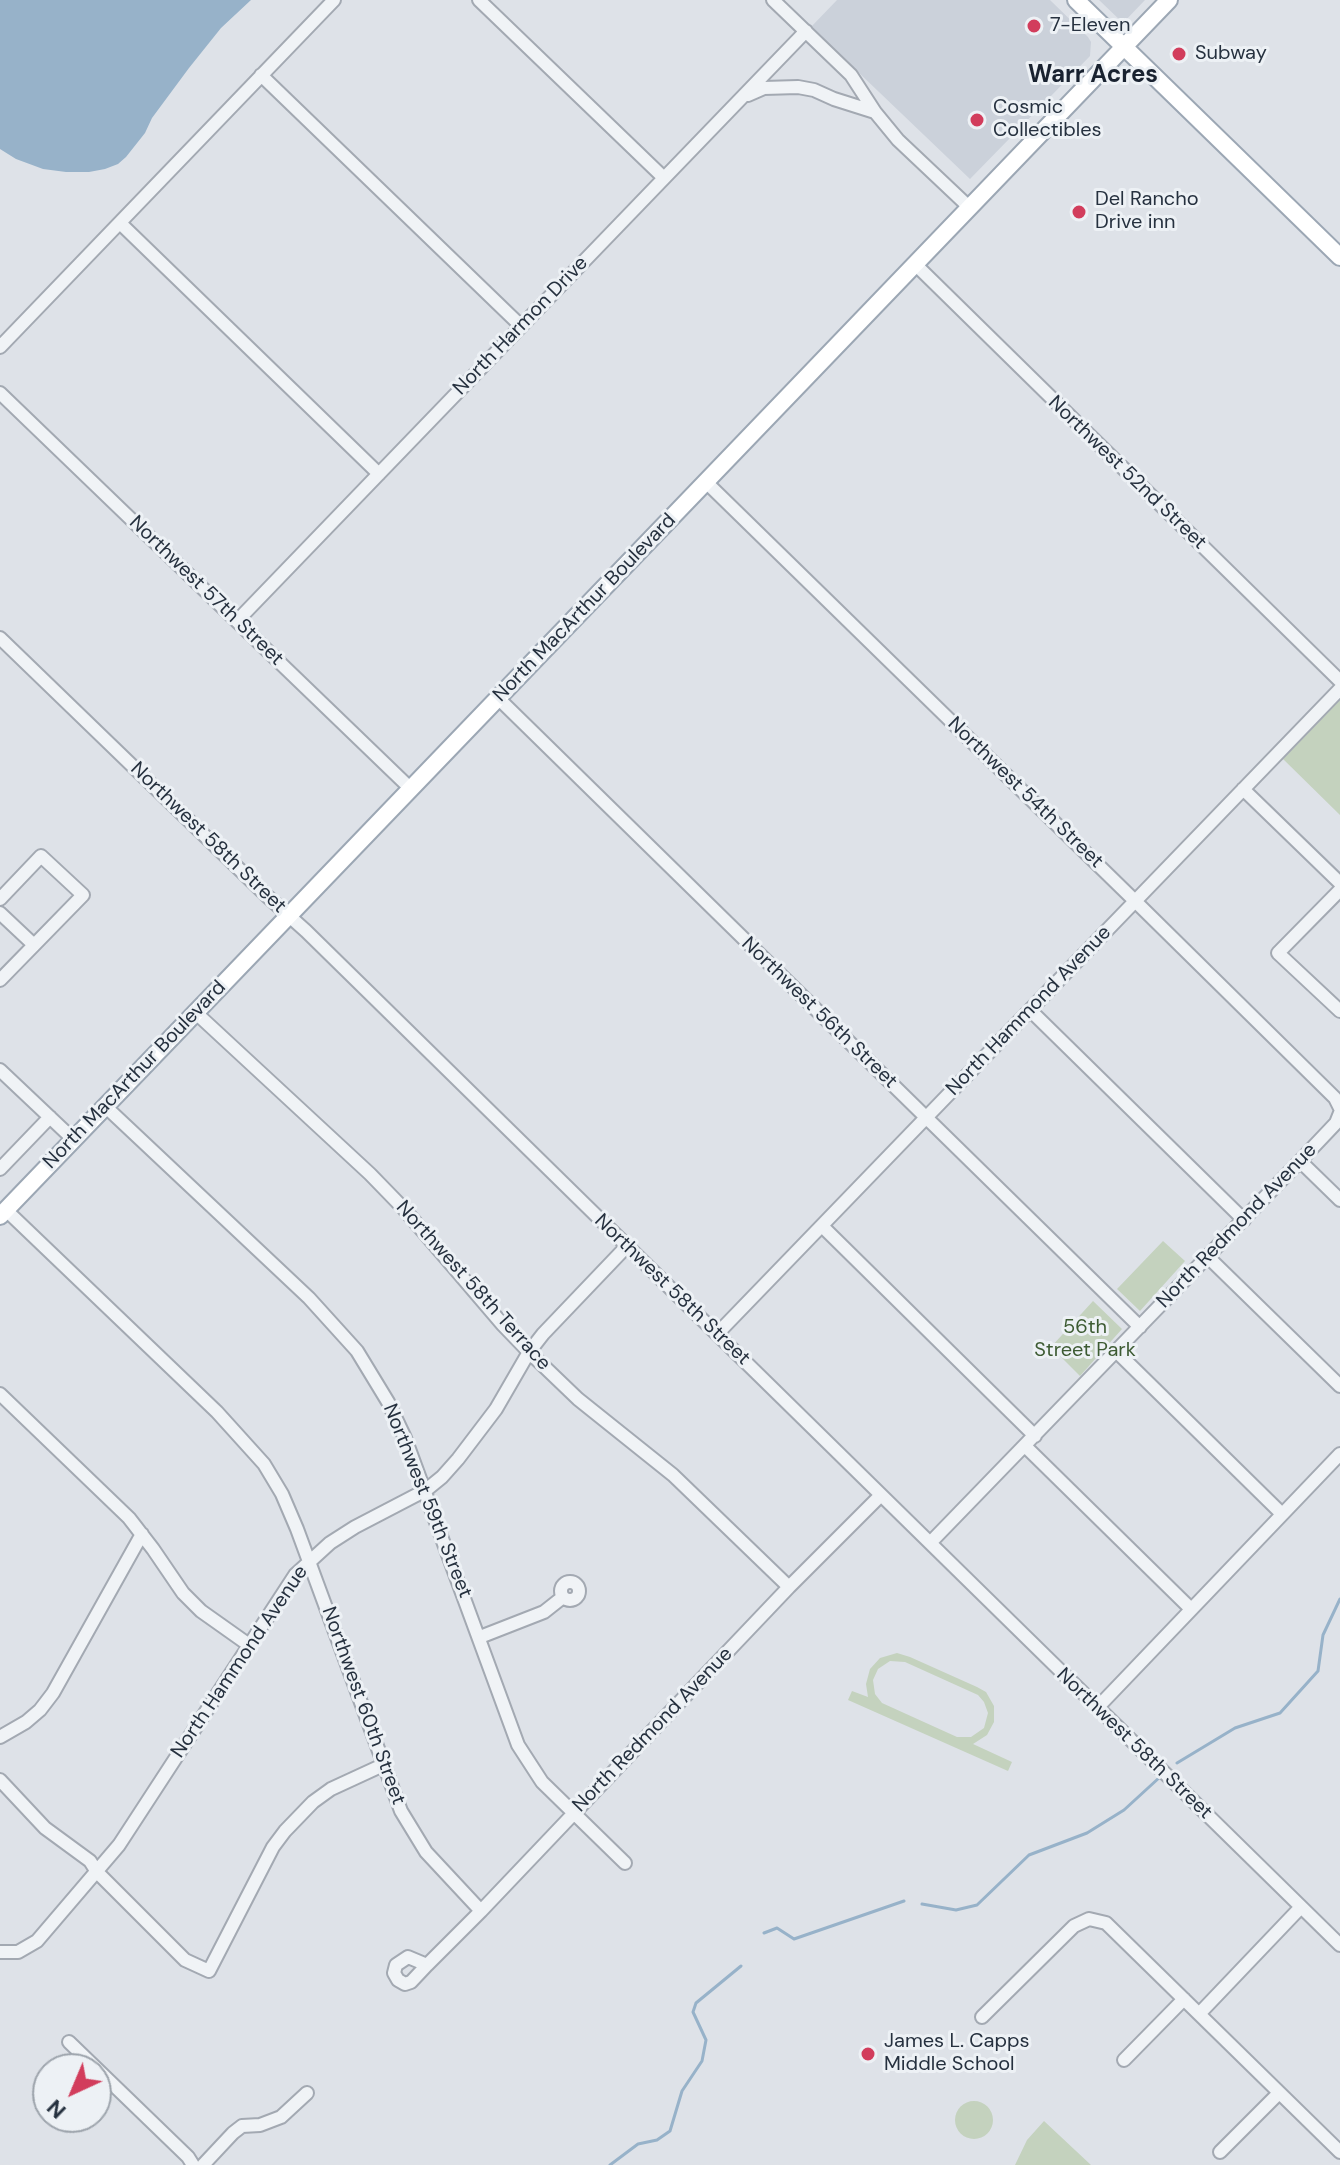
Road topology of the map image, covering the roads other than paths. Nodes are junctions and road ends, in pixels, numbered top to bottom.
1 (334, 0) edge
2 (479, 0) edge
3 (773, 0) edge
4 (1076, 0) edge
5 (1169, 0) edge
6 (806, 31) junction
7 (1124, 47) junction
8 (261, 75) junction
9 (742, 97) junction
10 (875, 112) junction
11 (664, 178) junction
12 (970, 208) junction
13 (120, 223) junction
14 (1340, 257) edge
15 (915, 264) junction
16 (521, 326) junction
17 (0, 347) edge
18 (0, 393) edge
19 (379, 474) junction
20 (706, 482) junction
21 (237, 621) junction
22 (0, 638) edge
23 (1340, 681) edge
24 (1340, 689) edge
25 (498, 698) junction
26 (411, 789) junction
27 (1243, 789) junction
28 (1340, 883) edge
29 (1340, 890) edge
30 (0, 899) edge
31 (1135, 901) junction
32 (0, 913) edge
33 (289, 916) junction
34 (34, 945) junction
35 (0, 980) edge
36 (1030, 1010) junction
37 (1340, 1011) edge
38 (195, 1012) junction
39 (0, 1070) edge
40 (106, 1107) junction
41 (1340, 1111) edge
42 (50, 1117) junction
43 (926, 1118) junction
44 (74, 1140) junction
45 (1300, 1161) junction
46 (0, 1169) edge
47 (1340, 1200) edge
48 (3, 1213) edge
49 (1244, 1220) junction
50 (822, 1226) junction
51 (627, 1246) junction
52 (1208, 1257) junction
53 (1140, 1327) junction
54 (717, 1334) junction
55 (1116, 1351) junction
56 (529, 1352) junction
57 (1340, 1386) edge
58 (0, 1394) edge
59 (1035, 1436) junction
60 (1025, 1446) junction
61 (1340, 1454) edge
62 (426, 1490) junction
63 (881, 1495) junction
64 (1282, 1514) junction
65 (142, 1534) junction
66 (930, 1543) junction
67 (309, 1560) junction
68 (789, 1587) junction
69 (563, 1597) dead end
70 (1191, 1609) junction
71 (480, 1637) junction
72 (249, 1645) junction
73 (1098, 1707) junction
74 (0, 1737) edge
75 (383, 1765) junction
76 (0, 1780) edge
77 (574, 1814) junction
78 (625, 1863) dead end
79 (97, 1872) junction
80 (1301, 1907) junction
81 (481, 1911) junction
82 (1340, 1945) edge
83 (0, 1952) edge
84 (427, 1965) dead end
85 (1184, 1999) junction
86 (1199, 2014) junction
87 (982, 2017) dead end
88 (69, 2042) dead end
89 (1124, 2060) dead end
90 (307, 2093) dead end
91 (1279, 2093) junction
92 (1220, 2152) dead end
93 (1340, 2152) edge
94 (193, 2165) edge
95 (203, 2165) edge

1 - 8 street
2 - 11 street
3 - 6 street
4 - 7 main road
5 - 7 main road, North MacArthur Boulevard
6 - 9 street, North Harmon Drive
6 - 10 street
7 - 12 main road, North MacArthur Boulevard
7 - 14 main road
8 - 13 street
8 - 16 street
9 - 10 street
9 - 11 street, North Harmon Drive
10 - 12 street
11 - 16 street, North Harmon Drive
12 - 15 main road, North MacArthur Boulevard
13 - 17 street
13 - 19 street
15 - 20 main road, North MacArthur Boulevard
15 - 23 street, Northwest 52nd Street
16 - 19 street, North Harmon Drive
18 - 21 street, Northwest 57th Street
19 - 21 street, North Harmon Drive
20 - 25 main road, North MacArthur Boulevard
20 - 31 street, Northwest 54th Street
21 - 26 street, Northwest 57th Street
22 - 33 street, Northwest 58th Street
24 - 27 street, North Hammond Avenue
25 - 26 main road, North MacArthur Boulevard
25 - 43 street, Northwest 56th Street
26 - 33 main road, North MacArthur Boulevard
27 - 28 street
27 - 31 street, North Hammond Avenue
29 - 37 street
30 - 34 street
31 - 36 street, North Hammond Avenue
31 - 41 street, Northwest 54th Street
32 - 34 street
33 - 38 main road, North MacArthur Boulevard
33 - 51 street, Northwest 58th Street
34 - 35 street
36 - 43 street, North Hammond Avenue
36 - 49 street
38 - 40 main road, North MacArthur Boulevard
38 - 56 street, Northwest 58th Terrace
39 - 42 street
40 - 44 main road, North MacArthur Boulevard
40 - 62 street, Northwest 59th Street
41 - 45 street, North Redmond Avenue
42 - 44 street
42 - 46 street
43 - 50 street, North Hammond Avenue
43 - 53 street, Northwest 56th Street
44 - 48 main road, North MacArthur Boulevard
45 - 47 street
45 - 49 street, North Redmond Avenue
48 - 67 street, Northwest 60th Street
49 - 52 street, North Redmond Avenue
50 - 54 street, North Hammond Avenue
50 - 59 street
51 - 54 street, Northwest 58th Street
51 - 56 street, North Hammond Avenue
52 - 53 street, North Redmond Avenue
52 - 57 street
53 - 55 street, North Redmond Avenue
54 - 63 street, Northwest 58th Street
55 - 59 street, North Redmond Avenue
55 - 64 street
56 - 62 street, North Hammond Avenue
56 - 68 street, Northwest 58th Terrace
58 - 65 street
59 - 60 street, North Redmond Avenue
60 - 66 street, North Redmond Avenue
60 - 70 street
61 - 64 street
62 - 67 street, North Hammond Avenue
62 - 71 street, Northwest 59th Street
63 - 66 street, Northwest 58th Street
63 - 68 street, North Redmond Avenue
64 - 70 street
65 - 72 street
65 - 74 street
66 - 73 street, Northwest 58th Street
67 - 72 street, North Hammond Avenue
67 - 75 street, Northwest 60th Street
68 - 77 street, North Redmond Avenue
69 - 71 street
70 - 73 street
71 - 77 street, Northwest 59th Street
72 - 79 street, North Hammond Avenue
73 - 80 street, Northwest 58th Street
75 - 79 street
75 - 81 street, Northwest 60th Street
76 - 79 street
77 - 78 street, Northwest 59th Street
77 - 81 street, North Redmond Avenue
79 - 83 street, North Hammond Avenue
80 - 82 street, Northwest 58th Street
80 - 86 street
81 - 84 street, North Redmond Avenue
85 - 86 street
85 - 87 street
85 - 89 street
86 - 91 street
88 - 94 street
90 - 95 street
91 - 92 street
91 - 93 street

